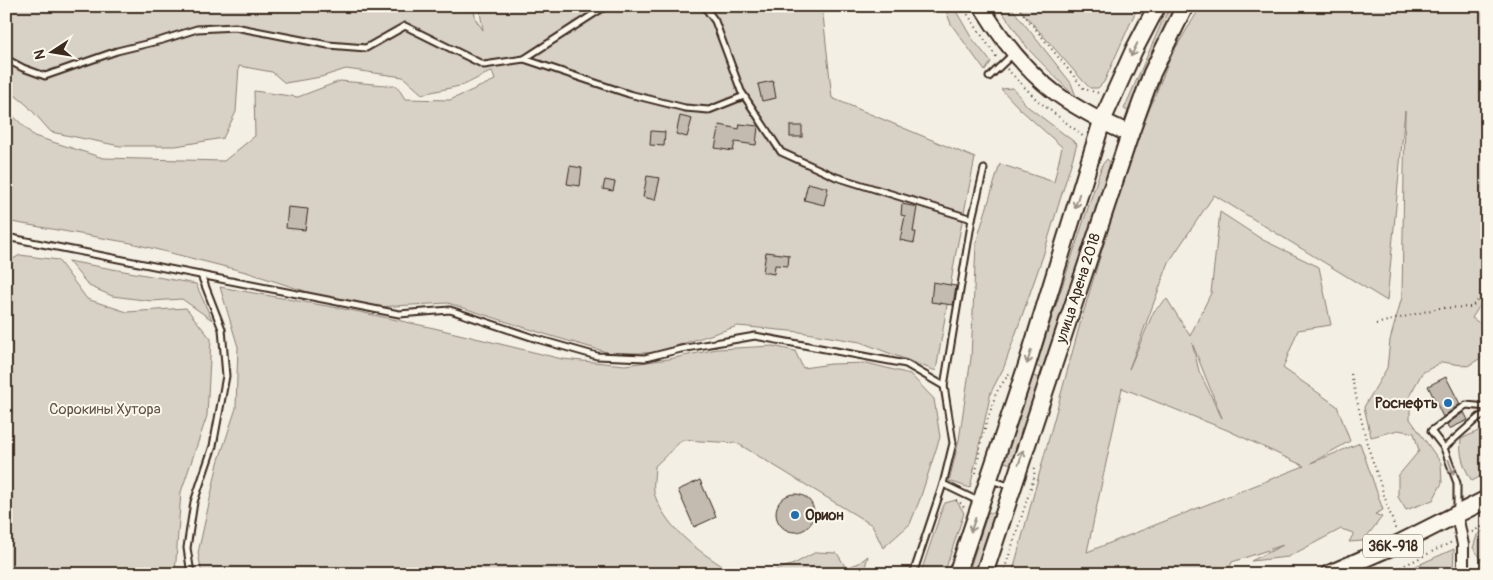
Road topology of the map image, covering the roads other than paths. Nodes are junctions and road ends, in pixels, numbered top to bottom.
1 (606, 6) edge
2 (704, 6) edge
3 (981, 6) edge
4 (1157, 6) edge
5 (1185, 6) edge
6 (1016, 52) junction
7 (6, 59) edge
8 (524, 59) junction
9 (990, 77) dead end
10 (744, 96) junction
11 (1102, 121) junction
12 (1130, 134) junction
13 (984, 169) dead end
14 (972, 219) junction
15 (6, 237) edge
16 (202, 275) junction
17 (944, 386) junction
18 (1487, 407) edge
19 (1487, 414) edge
20 (1444, 448) junction
21 (982, 477) junction
22 (943, 484) junction
23 (1012, 487) junction
24 (1487, 499) edge
25 (981, 502) junction
26 (1456, 515) junction
27 (191, 574) edge
28 (913, 574) edge
29 (957, 574) edge
30 (984, 574) edge
31 (1329, 574) edge
32 (1463, 574) edge

1 - 8 lane
2 - 10 lane
3 - 6 main road
4 -> 11 main road, улица Арена 2018
5 - 12 main road, улица Арена 2018
6 - 9 lane
6 - 11 main road
7 - 8 lane
8 - 10 lane
10 - 14 lane
11 - 12 main road
11 -> 21 main road, улица Арена 2018
23 -> 12 main road, улица Арена 2018
13 - 14 lane
14 - 17 lane
15 - 16 lane
16 - 17 lane
16 - 27 lane
17 - 22 lane
18 - 20 lane
19 - 20 lane
20 -> 26 lane
21 - 23 lane
21 - 25 main road, улица Арена 2018
22 - 25 lane
22 - 28 lane
23 - 30 main road, улица Арена 2018
24 - 26 main road, 36К-918
25 -> 29 main road, улица Арена 2018
26 - 31 main road, 36К-918
26 - 32 street

